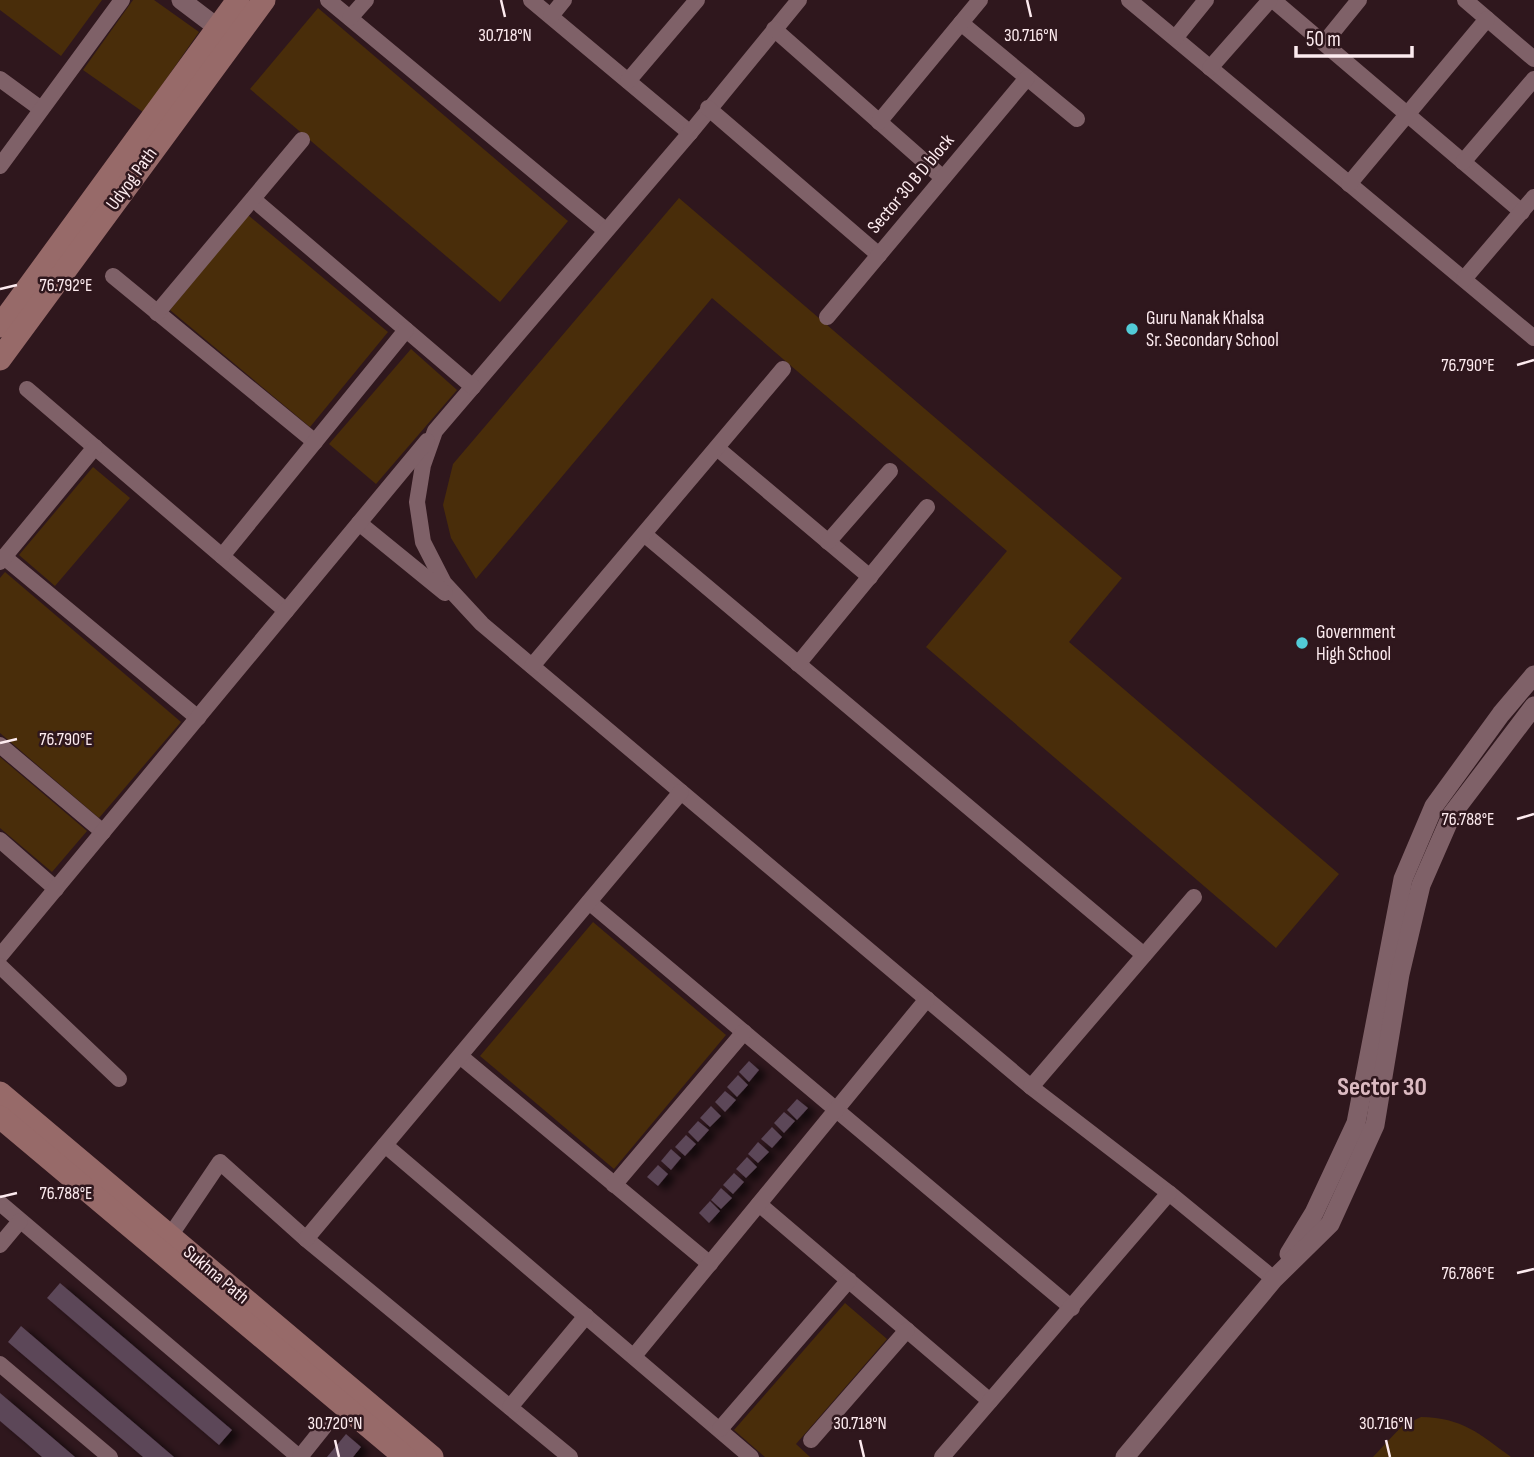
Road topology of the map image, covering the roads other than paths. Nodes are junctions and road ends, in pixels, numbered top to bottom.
1 (122, 0) edge
2 (181, 0) edge
3 (239, 0) edge
4 (264, 0) edge
5 (328, 0) edge
6 (366, 0) edge
7 (531, 0) edge
8 (564, 0) edge
9 (697, 0) edge
10 (799, 0) edge
11 (979, 0) edge
12 (1129, 0) edge
13 (1206, 0) edge
14 (1271, 0) edge
15 (1359, 0) edge
16 (1465, 0) edge
17 (551, 16) junction
18 (350, 18) junction
19 (1487, 19) junction
20 (961, 23) junction
21 (218, 28) junction
22 (774, 29) junction
23 (1176, 37) junction
24 (1324, 43) junction
25 (1534, 59) edge
26 (1210, 68) junction
27 (1027, 78) junction
28 (0, 79) edge
29 (1534, 79) edge
30 (628, 81) junction
31 (708, 108) junction
32 (41, 109) junction
33 (1408, 115) junction
34 (1077, 119) dead end
35 (879, 122) junction
36 (690, 133) junction
37 (302, 140) dead end
38 (1463, 162) junction
39 (0, 166) edge
40 (943, 178) junction
41 (1349, 184) junction
42 (1534, 197) edge
43 (253, 200) junction
44 (1522, 212) junction
45 (605, 230) junction
46 (879, 255) junction
47 (113, 276) dead end
48 (1464, 279) junction
49 (157, 313) junction
50 (827, 317) dead end
51 (0, 326) edge
52 (1531, 328) edge
53 (406, 330) junction
54 (0, 359) edge
55 (783, 369) dead end
56 (473, 387) junction
57 (27, 389) dead end
58 (435, 431) junction
59 (315, 442) junction
60 (95, 447) junction
61 (717, 448) junction
62 (890, 471) dead end
63 (927, 507) dead end
64 (359, 523) junction
65 (643, 534) junction
66 (828, 542) junction
67 (222, 556) junction
68 (2, 559) edge
69 (870, 577) junction
70 (286, 611) junction
71 (482, 624) junction
72 (798, 664) junction
73 (532, 666) junction
74 (1534, 675) edge
75 (1534, 706) edge
76 (198, 718) junction
77 (0, 745) edge
78 (681, 792) junction
79 (103, 832) junction
80 (0, 840) edge
81 (56, 889) junction
82 (1194, 897) dead end
83 (589, 902) junction
84 (1144, 955) junction
85 (0, 956) edge
86 (0, 966) edge
87 (927, 999) junction
88 (744, 1032) junction
89 (460, 1056) junction
90 (119, 1079) dead end
91 (1031, 1087) junction
92 (0, 1093) edge
93 (836, 1110) junction
94 (0, 1117) edge
95 (385, 1145) junction
96 (614, 1185) junction
97 (1168, 1193) junction
98 (0, 1203) edge
99 (759, 1204) junction
100 (20, 1220) junction
101 (170, 1236) junction
102 (306, 1239) junction
103 (0, 1245) edge
104 (710, 1264) junction
105 (1274, 1279) junction
106 (849, 1280) junction
107 (1072, 1308) junction
108 (586, 1316) junction
109 (907, 1330) junction
110 (634, 1356) junction
111 (0, 1364) edge
112 (990, 1401) junction
113 (510, 1407) junction
114 (324, 1427) dead end
115 (719, 1429) junction
116 (811, 1440) dead end
117 (110, 1457) edge
118 (299, 1457) edge
119 (405, 1457) edge
120 (432, 1457) edge
121 (570, 1457) edge
122 (751, 1457) edge
123 (942, 1457) edge
124 (1125, 1457) edge

1 - 32 street
2 - 21 street
3 - 21 main road, Udyog Path
4 - 54 main road, Udyog Path
5 - 18 street
6 - 18 street
7 - 17 street
8 - 17 street
9 - 30 street
10 - 22 street
11 - 20 street
12 - 23 street
13 - 23 street
14 - 24 street
14 - 26 street
15 - 24 street
16 - 19 street
17 - 30 street
18 - 45 street
19 - 25 street
19 - 33 street
20 - 27 street
20 - 35 street
21 - 51 main road, Udyog Path
22 - 31 street
22 - 35 street
23 - 26 street
24 - 33 street
26 - 41 street
27 - 34 street
27 - 40 street, Sector 30 B D block
28 - 32 street
29 - 38 street
30 - 36 street
31 - 36 street
31 - 46 street
32 - 39 street
33 - 38 street
33 - 41 street
35 - 40 street
36 - 45 street
37 - 43 street
38 - 44 street
40 - 46 street, Sector 30 B D block
41 - 48 street
42 - 44 street
43 - 49 street
43 - 53 street
44 - 48 street
45 - 56 street
46 - 50 street, Sector 30 B D block
47 - 49 street
48 - 52 street
49 - 59 street
53 - 56 street
53 - 59 street
55 - 61 street
56 - 58 street
57 - 60 street
58 - 64 street
58 - 71 street
59 - 67 street
60 - 67 street
60 - 68 street
61 - 65 street
61 - 66 street
62 - 66 street
63 - 69 street
64 - 70 street
64 - 71 street
65 - 72 street
65 - 73 street
66 - 69 street
67 - 70 street
68 - 76 street
69 - 72 street
70 - 76 street
71 - 73 street
72 - 84 street
73 - 78 street
74 - 105 street
75 - 105 street
76 - 79 street
77 - 79 street
78 - 83 street
78 - 87 street
79 - 81 street
80 - 81 street
81 - 85 street
82 - 84 street
83 - 88 street
83 - 89 street
84 - 91 street
86 - 90 street
87 - 91 street
87 - 93 street
88 - 93 street
88 - 96 street
89 - 95 street
89 - 96 street
91 - 97 street
92 - 101 main road, Sukhna Path
93 - 99 street
93 - 107 street
94 - 119 main road, Sukhna Path
95 - 102 street
95 - 108 street
96 - 104 street
97 - 105 street
97 - 107 street
98 - 100 street
99 - 104 street
99 - 106 street
100 - 103 street
100 - 118 street
101 - 102 street
101 - 120 main road, Sukhna Path
102 - 113 street
104 - 110 street
105 - 124 street
106 - 109 street
106 - 115 street
107 - 112 street
108 - 110 street
108 - 113 street
109 - 112 street
109 - 116 street
110 - 115 street
111 - 117 street
112 - 123 street
113 - 121 street
114 - 118 street
115 - 122 street

